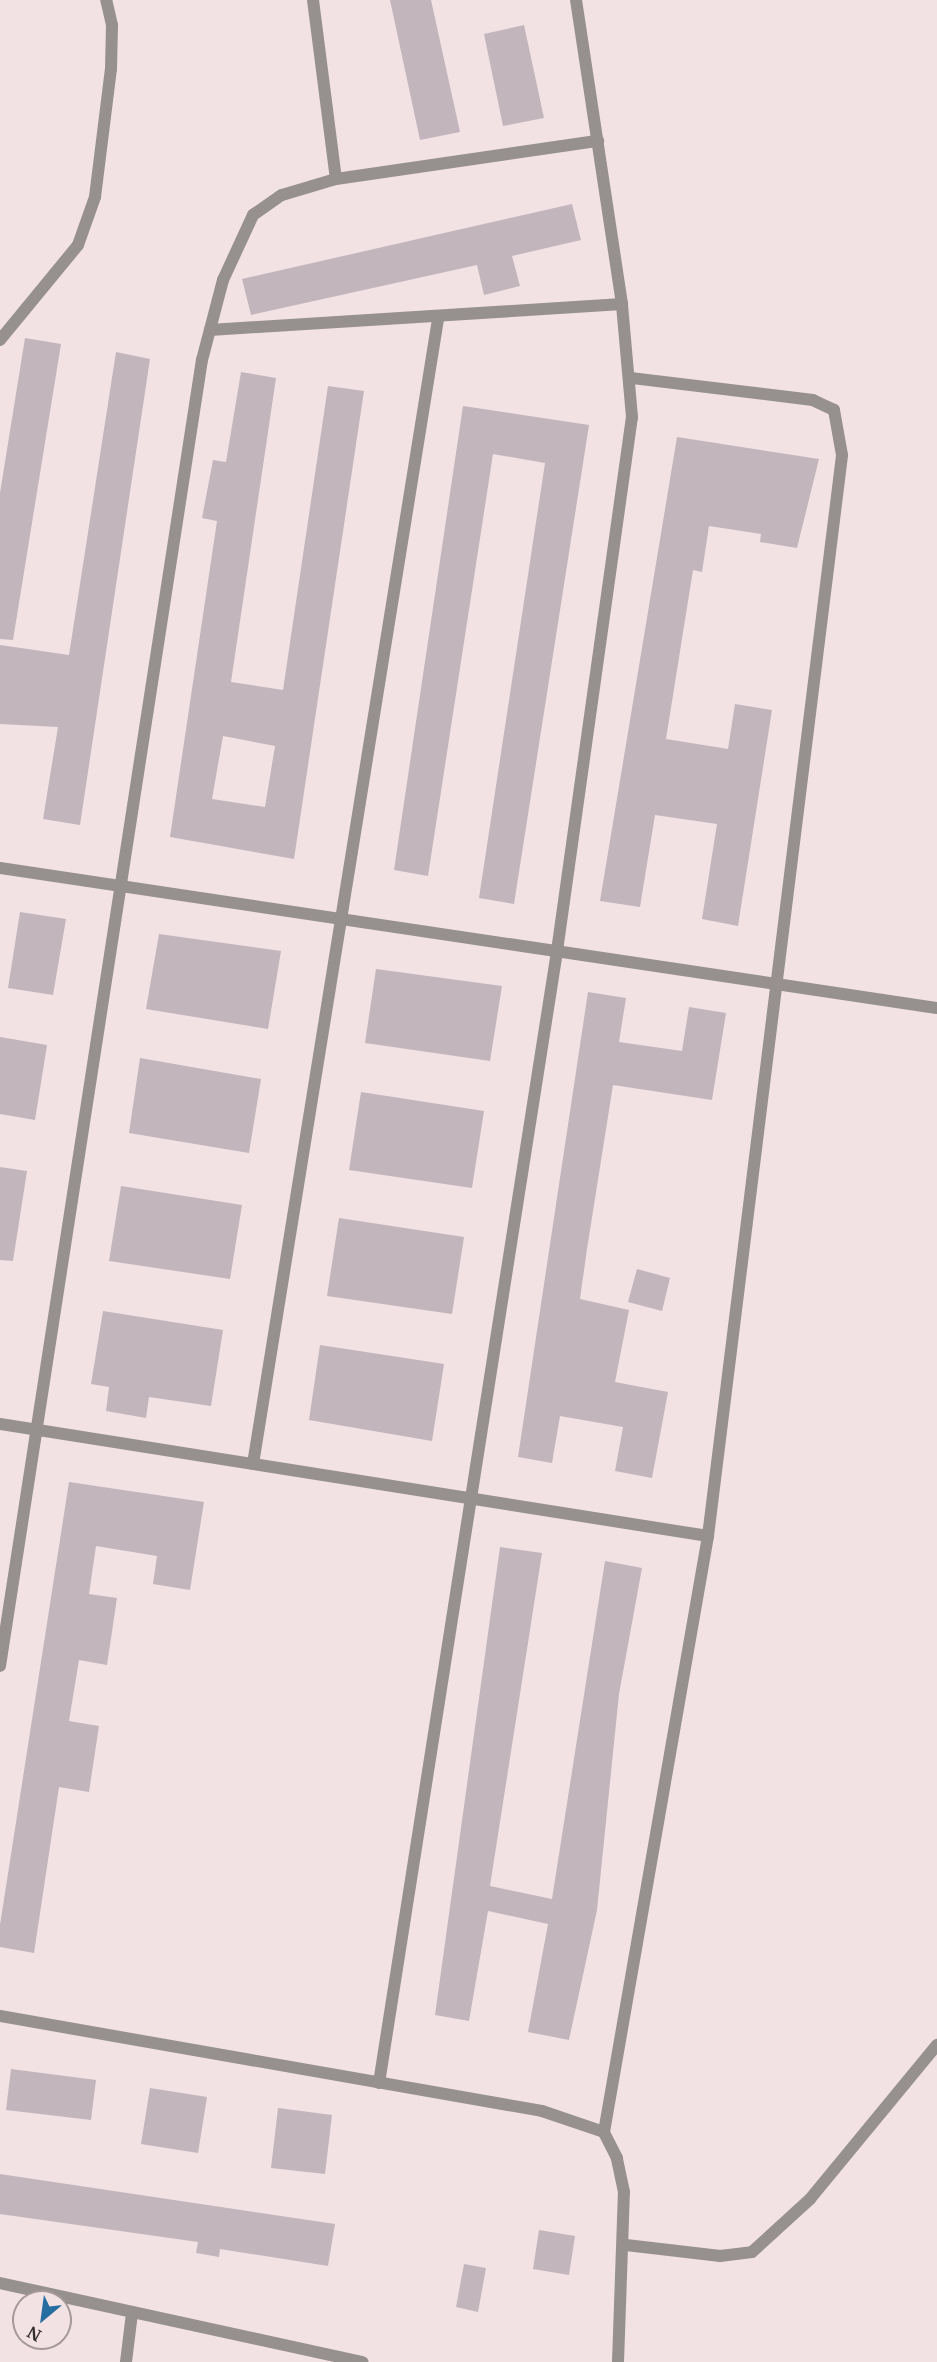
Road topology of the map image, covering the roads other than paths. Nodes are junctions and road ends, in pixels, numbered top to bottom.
1 (106, 0) edge
2 (313, 0) edge
3 (576, 0) edge
4 (598, 141) junction
5 (336, 179) junction
6 (622, 304) junction
7 (438, 319) junction
8 (210, 330) junction
9 (0, 340) edge
10 (630, 378) junction
11 (0, 868) edge
12 (120, 886) junction
13 (338, 918) junction
14 (557, 951) junction
15 (774, 983) junction
16 (937, 1008) edge
17 (0, 1424) edge
18 (36, 1430) junction
19 (252, 1464) junction
20 (470, 1498) junction
21 (708, 1536) junction
22 (0, 1666) edge
23 (0, 2016) edge
24 (937, 2045) edge
25 (379, 2083) junction
26 (604, 2132) junction
27 (626, 2245) junction
28 (0, 2283) edge
29 (132, 2313) junction
30 (126, 2362) edge
31 (362, 2362) edge
32 (618, 2362) edge

1 - 9 street
2 - 5 street
3 - 4 street
4 - 5 street
4 - 6 street
5 - 8 street
6 - 7 street
6 - 10 street
7 - 8 street
7 - 13 street
8 - 12 street
10 - 14 street
10 - 15 street
11 - 12 street
12 - 13 street
12 - 18 street
13 - 14 street
13 - 19 street
14 - 15 street
14 - 20 street
15 - 16 street
15 - 21 street
17 - 18 street
18 - 19 street
18 - 22 street
19 - 20 street
20 - 21 street
20 - 25 street
21 - 26 street
23 - 25 street
24 - 27 street
25 - 26 street
26 - 27 street
27 - 32 street
28 - 29 street
29 - 30 street
29 - 31 street

